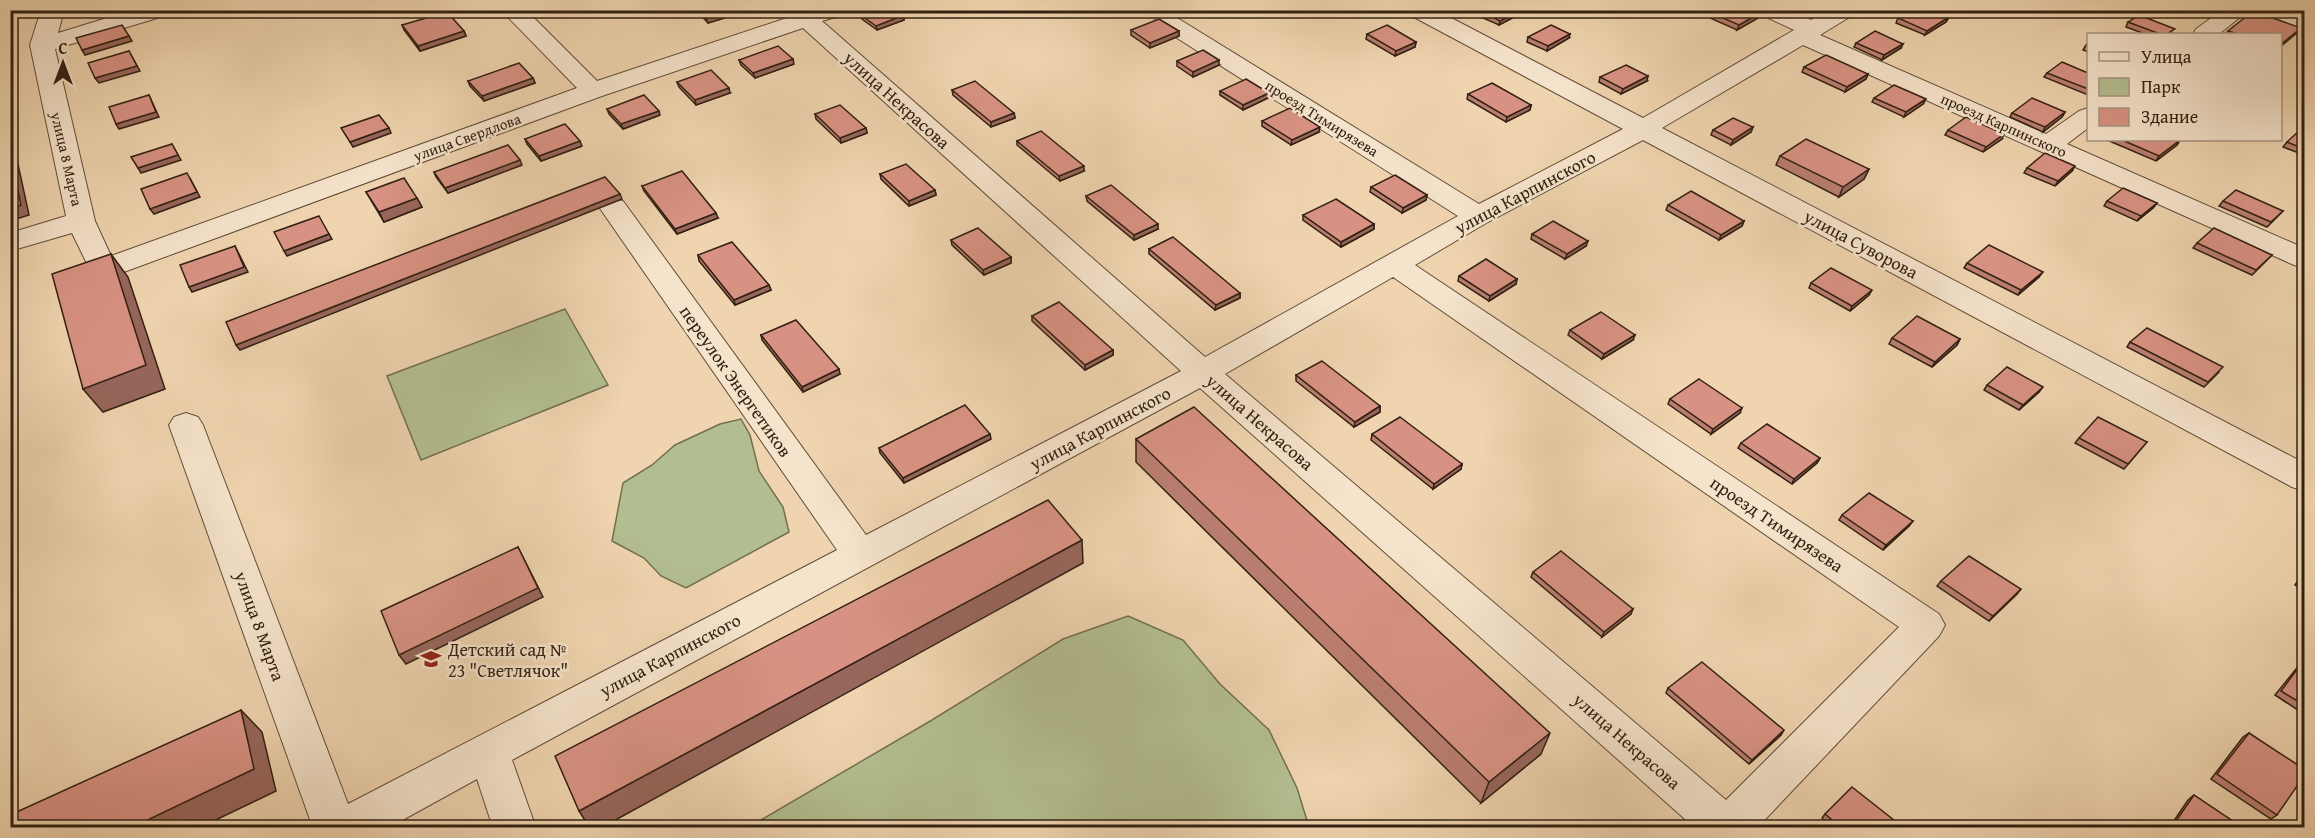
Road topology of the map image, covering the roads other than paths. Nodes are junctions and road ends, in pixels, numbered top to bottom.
1 (53, 10) edge
2 (159, 10) edge
3 (512, 10) edge
4 (1418, 10) edge
5 (1770, 10) edge
6 (1845, 10) edge
7 (2238, 10) edge
8 (2264, 10) edge
9 (814, 14) edge
10 (1166, 21) edge
11 (2304, 25) edge
12 (1806, 32) junction
13 (2205, 33) edge
14 (42, 45) junction
15 (593, 91) junction
16 (2087, 117) edge
17 (1643, 129) junction
18 (2048, 145) junction
19 (612, 207) edge
20 (1479, 216) junction
21 (81, 221) junction
22 (10, 242) edge
23 (2298, 247) edge
24 (1395, 264) junction
25 (103, 269) joint
26 (1203, 373) junction
27 (186, 425) dead end
28 (2304, 478) edge
29 (860, 555) junction
30 (488, 752) junction
31 (335, 828) edge
32 (345, 828) edge
33 (514, 828) edge
34 (1727, 828) edge

1 - 14 street, улица 8 Марта
2 - 14 street
3 - 15 street
4 - 17 street, улица Суворова
5 - 12 street, проезд Карпинского
6 - 12 street, улица Карпинского
7 - 13 street
8 - 11 street
9 - 15 street, улица Свердлова
9 - 26 street, улица Некрасова
10 - 20 street, проезд Тимирязева
12 - 17 street, улица Карпинского
12 - 18 street, проезд Карпинского
14 - 21 street, улица 8 Марта
15 - 25 street, улица Свердлова
16 - 18 street
17 - 20 street, улица Карпинского
17 - 28 street, улица Суворова
18 - 23 street, проезд Карпинского
19 - 29 street, переулок Энергетиков
20 - 24 street, улица Карпинского
21 - 22 street
21 - 25 street, улица 8 Марта
24 - 26 street, улица Карпинского
24 - 34 street, проезд Тимирязева
26 - 29 street, улица Карпинского
26 - 34 street, улица Некрасова
27 - 31 street, улица 8 Марта
29 - 30 street, улица Карпинского
30 - 32 street, улица Карпинского
30 - 33 street

